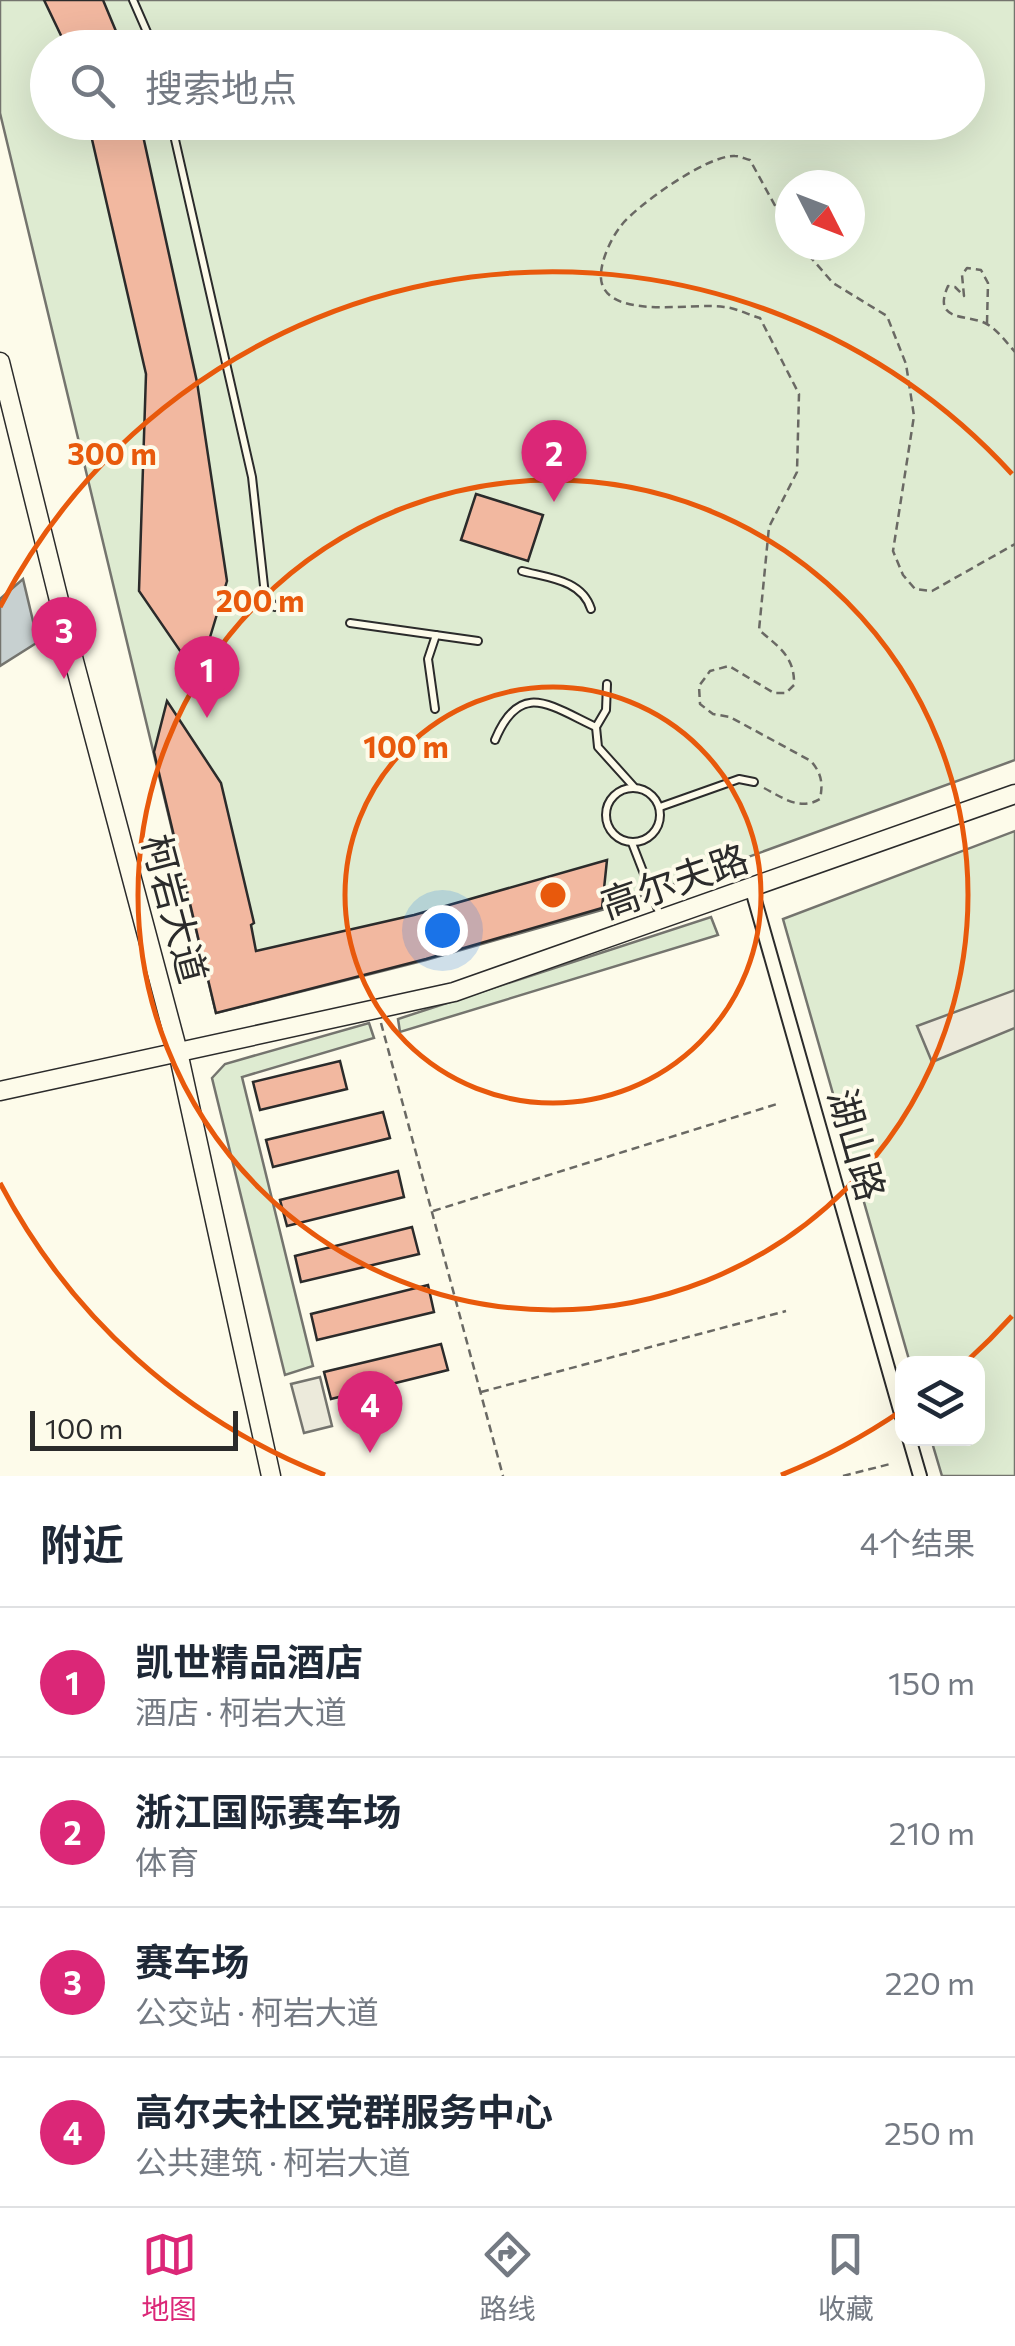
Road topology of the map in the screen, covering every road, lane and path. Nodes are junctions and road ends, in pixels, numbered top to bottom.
1 (133, 0) edge
2 (146, 30) edge
3 (175, 140) edge
4 (775, 206) edge
5 (813, 260) edge
6 (987, 324) junction
7 (1015, 352) edge
8 (0, 362) edge
9 (1015, 544) edge
10 (522, 570) dead end
11 (275, 608) dead end
12 (591, 609) dead end
13 (350, 622) dead end
14 (436, 635) junction
15 (478, 641) dead end
16 (607, 684) dead end
17 (435, 709) dead end
18 (596, 726) junction
19 (495, 740) dead end
20 (754, 782) joint
21 (634, 786) junction
22 (1015, 794) edge
23 (660, 807) junction
24 (632, 843) junction
25 (752, 890) junction
26 (663, 920) junction
27 (378, 1009) junction
28 (178, 1052) junction
29 (0, 1092) edge
30 (777, 1104) dead end
31 (431, 1211) junction
32 (786, 1311) dead end
33 (480, 1392) junction
34 (895, 1392) edge
35 (911, 1446) edge
36 (890, 1464) dead end
37 (271, 1476) edge
38 (502, 1476) edge
39 (843, 1476) edge
40 (920, 1476) edge

1 - 2 lane
3 - 11 lane
4 - 20 path
5 - 9 path
6 - 6 path
6 - 7 path
8 - 28 street, 柯岩大道
10 - 12 lane
13 - 14 lane
14 - 15 lane
14 - 17 lane
16 - 18 lane
18 - 19 lane
18 - 21 lane
20 - 23 lane
21 - 23 lane
21 - 24 lane
22 - 25 street, 高尔夫路
23 - 24 lane
24 - 26 lane
25 - 26 street, 高尔夫路
25 - 34 street, 湖山路
26 - 27 street, 高尔夫路
27 - 28 street, 高尔夫路
27 - 31 path
28 - 29 street, 高尔夫路
28 - 37 street, 柯岩大道
30 - 31 path
31 - 33 path
32 - 33 path
33 - 38 path
35 - 40 street
36 - 39 path

